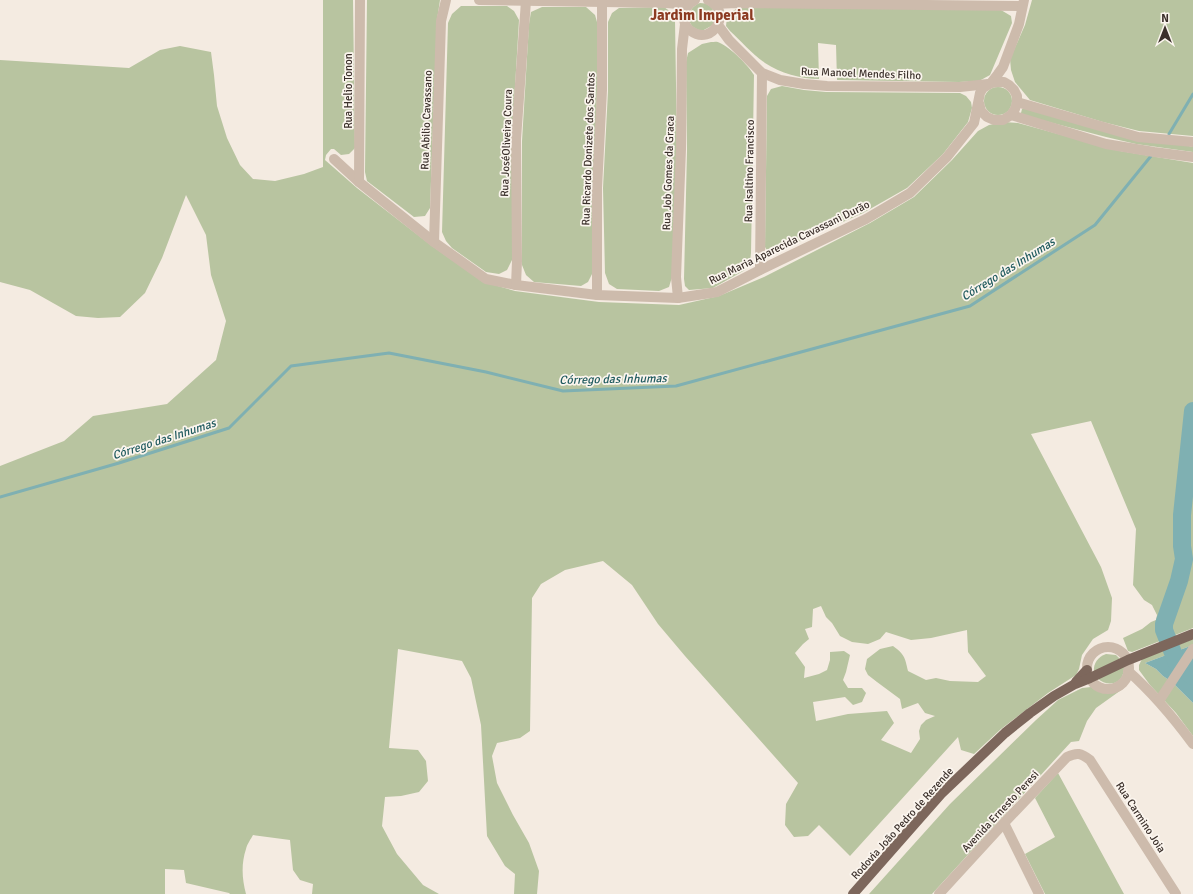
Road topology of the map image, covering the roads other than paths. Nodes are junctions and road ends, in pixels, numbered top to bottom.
1 (360, 0) edge
2 (446, 0) edge
3 (479, 0) edge
4 (526, 1) junction
5 (602, 2) junction
6 (1023, 3) edge
7 (713, 4) edge
8 (689, 5) edge
9 (689, 28) junction
10 (716, 28) junction
11 (1003, 67) junction
12 (762, 72) junction
13 (990, 84) junction
14 (1009, 85) junction
15 (960, 87) junction
16 (979, 101) junction
17 (1017, 102) junction
18 (1011, 115) junction
19 (994, 120) junction
20 (974, 123) junction
21 (1193, 142) edge
22 (1193, 157) edge
23 (334, 158) dead end
24 (359, 182) junction
25 (434, 242) junction
26 (760, 270) junction
27 (516, 285) junction
28 (597, 295) junction
29 (678, 298) junction
30 (1193, 634) edge
31 (1193, 649) edge
32 (1127, 663) junction
33 (1091, 678) junction
34 (1124, 682) junction
35 (1148, 688) junction
36 (1159, 701) junction
37 (1193, 744) edge
38 (1083, 755) joint
39 (1004, 823) junction
40 (853, 894) edge
41 (939, 894) edge
42 (1039, 894) edge
43 (1176, 894) edge

1 - 24 street, Rua Helio Tonon
2 - 25 street, Rua Abilio Cavassano
3 - 4 street
4 - 5 street
4 - 27 street, Rua JoséOliveira Coura
5 - 8 street
5 - 28 street, Rua Ricardo Donizete dos Santos
6 - 7 street
6 - 11 street
7 - 10 street
8 - 9 street, Rua Job Gomes da Graca
9 - 10 street
9 - 29 street, Rua Job Gomes da Graca
10 - 12 street, Rua Manoel Mendes Filho
11 - 13 street
11 - 14 street
12 - 15 street, Rua Manoel Mendes Filho
12 - 26 street, Rua Isaltino Francisco
13 - 14 street
13 - 15 street, Rua Manoel Mendes Filho
13 - 16 street
14 - 17 street
15 - 16 street
16 - 19 street
16 - 20 street, Rua Maria Aparecida Cavassani Durão
17 - 18 street
17 - 21 street
18 - 19 street
18 - 22 street
19 - 20 street
20 - 26 street, Rua Maria Aparecida Cavassani Durão
23 - 24 street, Rua Maria Aparecida Cavassani Durão
24 - 25 street, Rua Maria Aparecida Cavassani Durão
25 - 27 street, Rua Maria Aparecida Cavassani Durão
26 - 29 street, Rua Maria Aparecida Cavassani Durão
27 - 28 street, Rua Maria Aparecida Cavassani Durão
28 - 29 street, Rua Maria Aparecida Cavassani Durão
30 - 32 main road, Rodovia João Pedro de Rezende
31 - 36 street
32 - 33 main road, Rodovia João Pedro de Rezende
32 - 33 street
32 - 34 street
32 - 35 street
33 - 34 street
33 - 40 main road, Rodovia João Pedro de Rezende
34 - 35 street
35 - 36 street
36 - 37 street
38 - 39 street, Avenida Ernesto Peresi
38 - 43 street, Rua Carmino Joia
39 - 41 street, Avenida Ernesto Peresi
39 - 42 street

